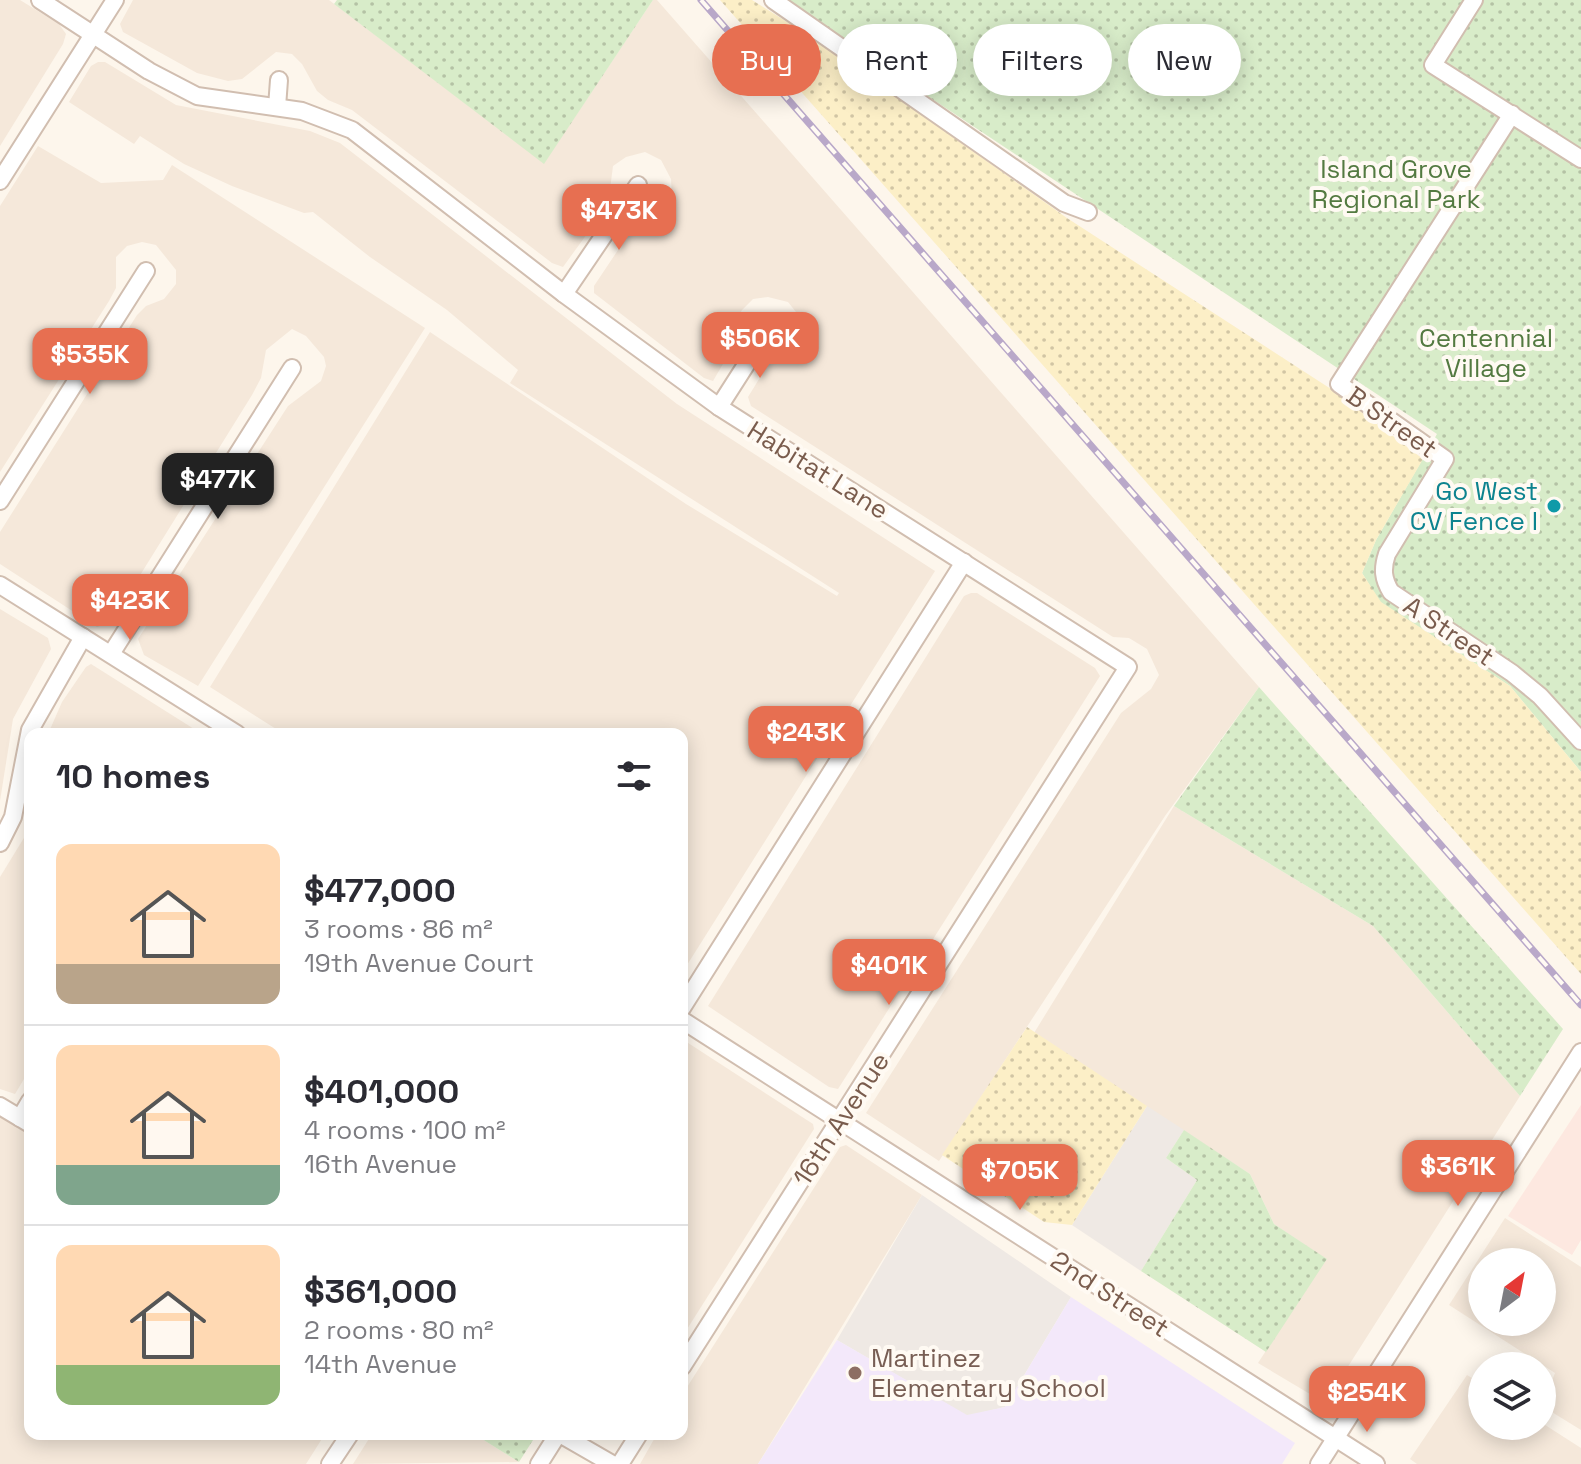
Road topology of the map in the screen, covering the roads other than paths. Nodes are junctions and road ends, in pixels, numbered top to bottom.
1 (40, 0) edge
2 (115, 0) edge
3 (773, 0) edge
4 (1474, 0) edge
5 (94, 34) junction
6 (279, 80) dead end
7 (277, 107) junction
8 (1512, 114) junction
9 (1581, 159) edge
10 (0, 181) edge
11 (638, 185) dead end
12 (1088, 212) dead end
13 (146, 271) dead end
14 (564, 294) junction
15 (767, 332) dead end
16 (292, 368) dead end
17 (719, 407) junction
18 (1445, 459) joint
19 (0, 501) edge
20 (964, 562) junction
21 (0, 585) edge
22 (83, 637) junction
23 (111, 654) junction
24 (1128, 667) joint
25 (31, 728) edge
26 (228, 728) edge
27 (1581, 741) edge
28 (24, 761) edge
29 (0, 843) edge
30 (688, 999) edge
31 (688, 1024) edge
32 (1581, 1052) edge
33 (0, 1106) edge
34 (24, 1120) edge
35 (841, 1120) junction
36 (688, 1358) edge
37 (1335, 1438) junction
38 (346, 1440) edge
39 (555, 1440) edge
40 (570, 1440) edge
41 (635, 1440) edge
42 (330, 1464) edge
43 (539, 1464) edge
44 (612, 1464) edge
45 (620, 1464) edge
46 (1319, 1464) edge
47 (1376, 1464) edge

1 - 5 street, Habitat Lane
2 - 5 street
3 - 12 street
4 - 8 street
5 - 7 street, Habitat Lane
5 - 10 street
6 - 7 street
7 - 14 street, Habitat Lane
8 - 9 street
8 - 18 street, B Street
11 - 14 street
13 - 19 street
14 - 17 street, Habitat Lane
15 - 17 street
16 - 23 street
17 - 20 street, Habitat Lane
18 - 27 street, A Street
20 - 24 street, Habitat Lane
20 - 30 street
21 - 22 street
22 - 23 street
22 - 25 street
23 - 26 street
24 - 35 street, 16th Avenue
28 - 29 street
31 - 35 street, 2nd Street
32 - 37 street
33 - 34 street
35 - 36 street, 16th Avenue
35 - 37 street, 2nd Street
37 - 46 street
37 - 47 street, 2nd Street
38 - 42 street
39 - 43 street
40 - 44 street
41 - 45 street

